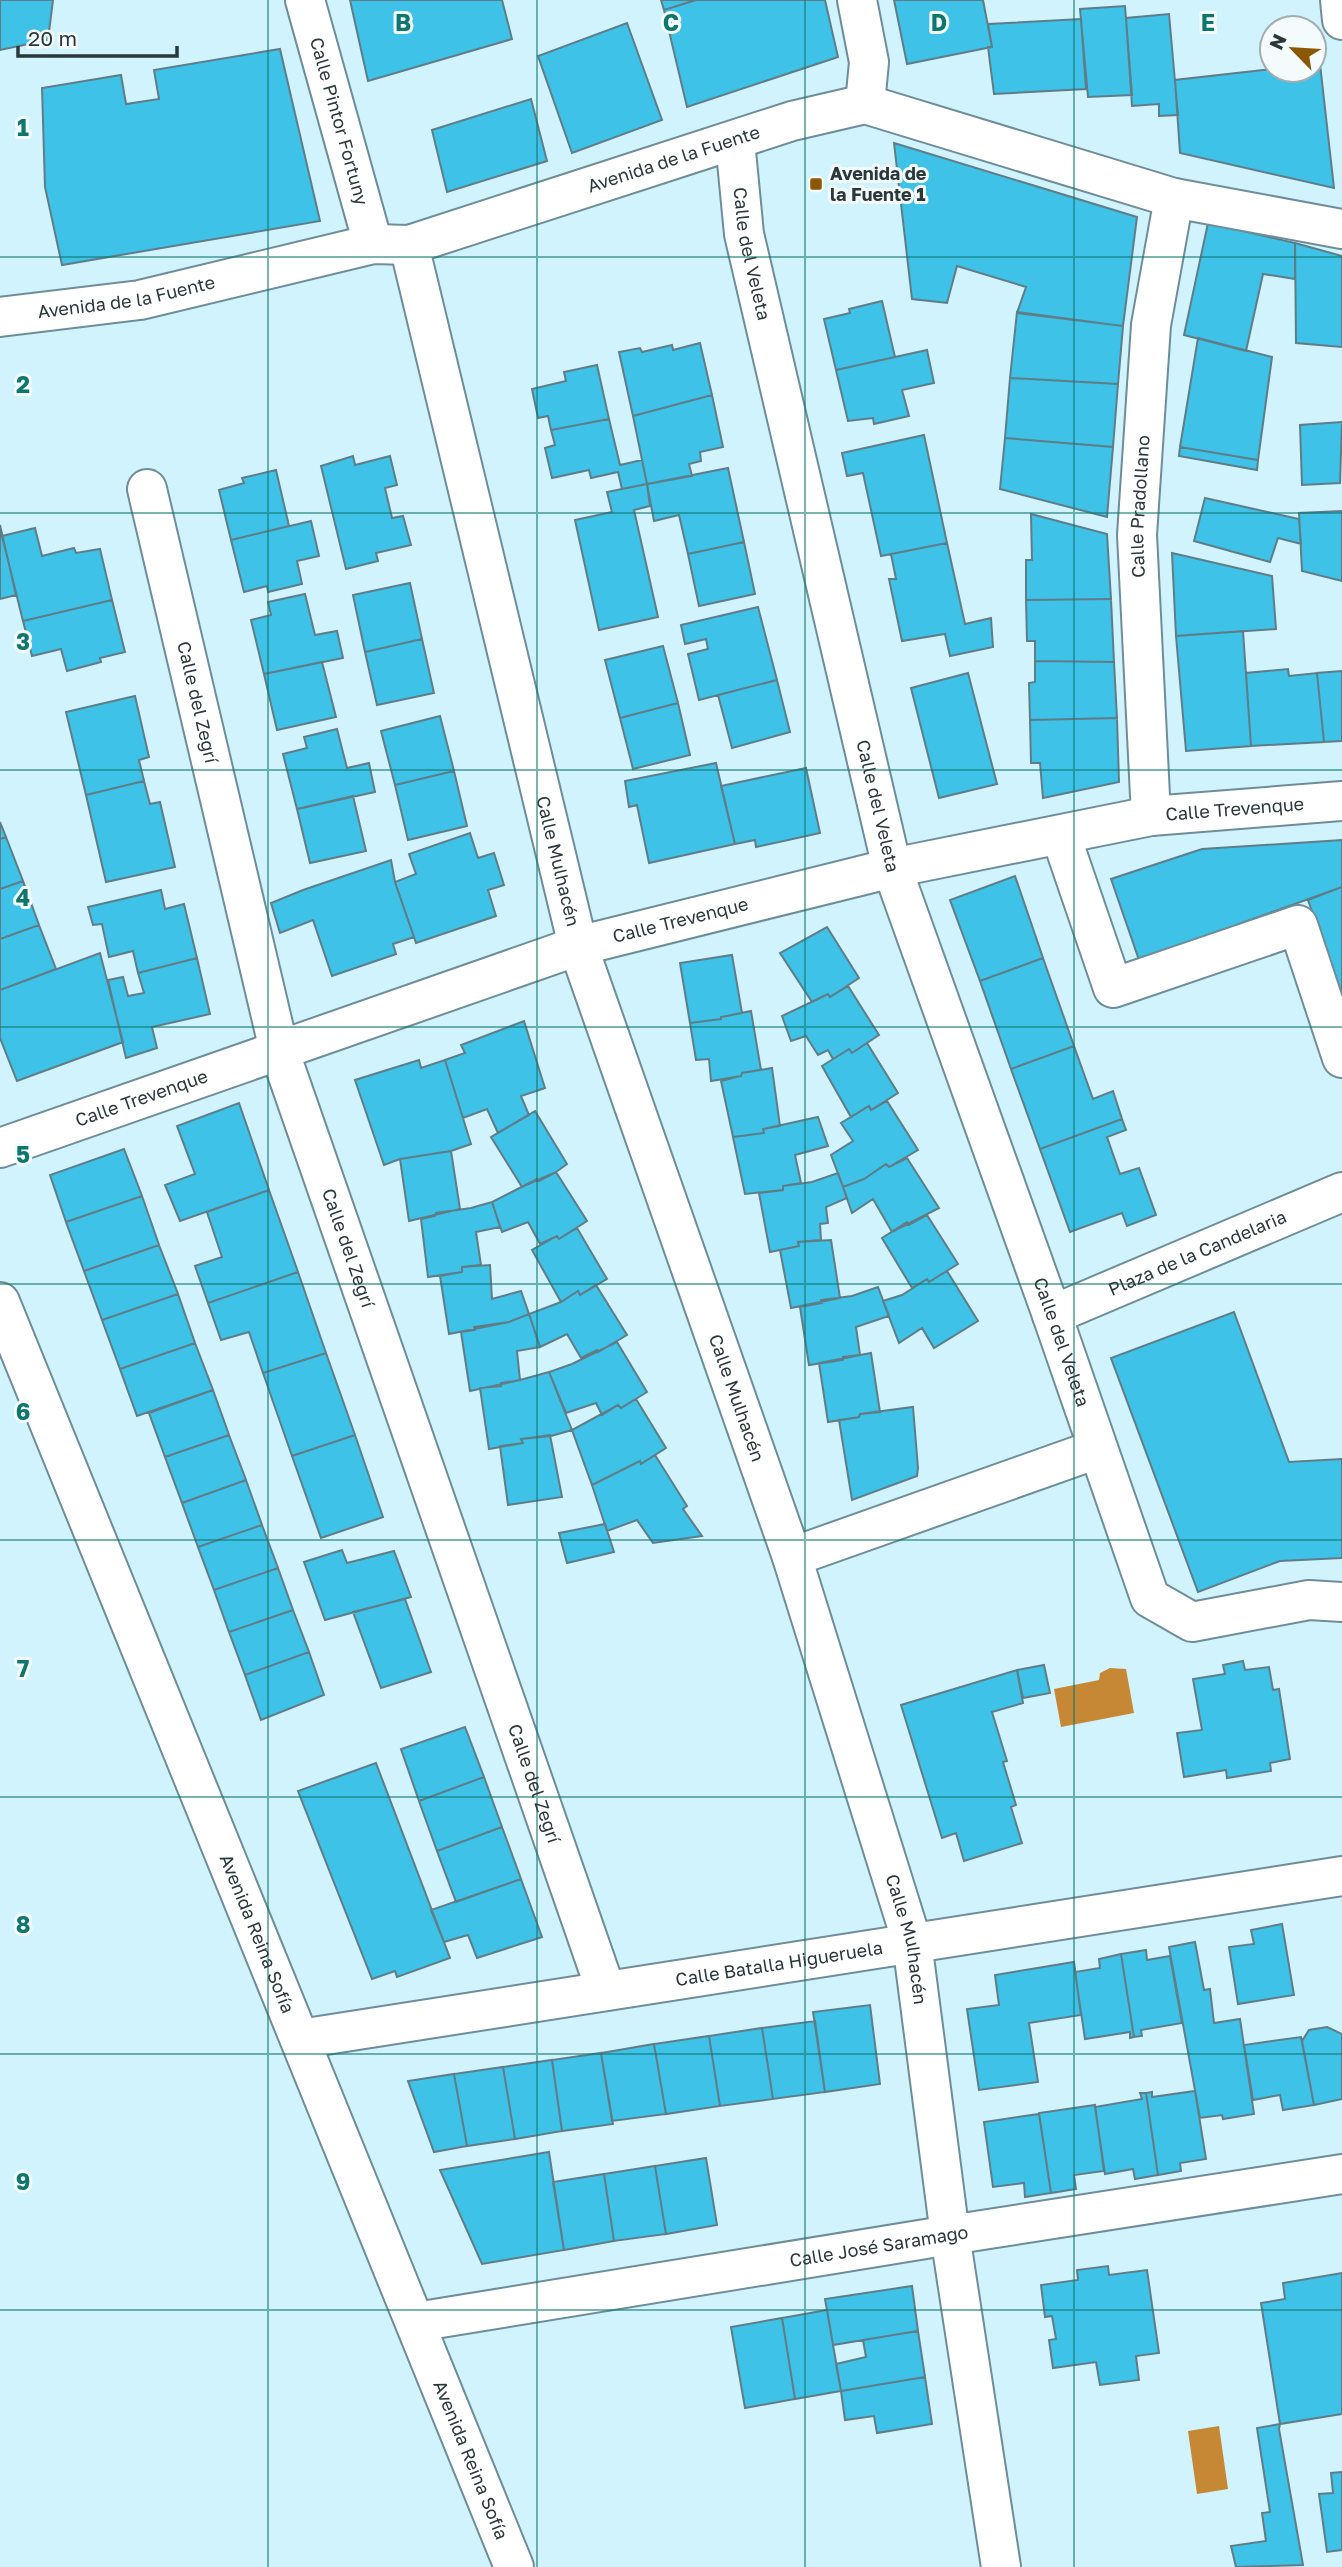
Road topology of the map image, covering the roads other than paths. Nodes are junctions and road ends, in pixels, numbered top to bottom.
1 (305, 0) edge
2 (856, 0) edge
3 (1340, 0) edge
4 (1342, 20) edge
5 (865, 104) junction
6 (735, 141) junction
7 (1174, 198) junction
8 (1342, 229) edge
9 (391, 244) junction
10 (0, 317) edge
11 (147, 489) dead end
12 (1342, 801) edge
13 (1151, 816) junction
14 (1061, 836) junction
15 (892, 868) junction
16 (578, 946) junction
17 (279, 1050) junction
18 (1342, 1058) edge
19 (0, 1148) edge
20 (1342, 1192) edge
21 (0, 1302) edge
22 (1052, 1315) junction
23 (1097, 1449) junction
24 (792, 1557) junction
25 (1342, 1602) edge
26 (1342, 1876) edge
27 (912, 1942) junction
28 (606, 1991) junction
29 (300, 2039) junction
30 (1342, 2174) edge
31 (950, 2235) junction
32 (416, 2322) junction
33 (514, 2567) edge
34 (1000, 2567) edge

1 - 9 street, Calle Pintor Fortuny
2 - 5 street
3 - 4 street
5 - 6 street, Avenida de la Fuente
5 - 7 street
6 - 9 street, Avenida de la Fuente
6 - 15 street, Calle del Veleta
7 - 8 street
7 - 13 street, Calle Pradollano
9 - 10 street, Avenida de la Fuente
9 - 16 street, Calle Mulhacén
11 - 17 street, Calle del Zegrí
12 - 13 street, Calle Trevenque
13 - 14 street, Calle Trevenque
14 - 15 street, Calle Trevenque
14 - 18 street
15 - 16 street, Calle Trevenque
15 - 22 street, Calle del Veleta
16 - 17 street, Calle Trevenque
16 - 24 street, Calle Mulhacén
17 - 19 street, Calle Trevenque
17 - 28 street, Calle del Zegrí
20 - 22 street, Plaza de la Candelaria
21 - 29 street, Avenida Reina Sofía
22 - 23 street, Calle del Veleta
23 - 24 street
23 - 25 street, Calle del Veleta
24 - 27 street, Calle Mulhacén
26 - 27 street, Calle Batalla Higueruela
27 - 28 street, Calle Batalla Higueruela
27 - 31 street, Calle Mulhacén
28 - 29 street, Calle Batalla Higueruela
29 - 32 street, Avenida Reina Sofía
30 - 31 street, Calle José Saramago
31 - 32 street, Calle José Saramago
31 - 34 street, Calle Mulhacén
32 - 33 street, Avenida Reina Sofía

